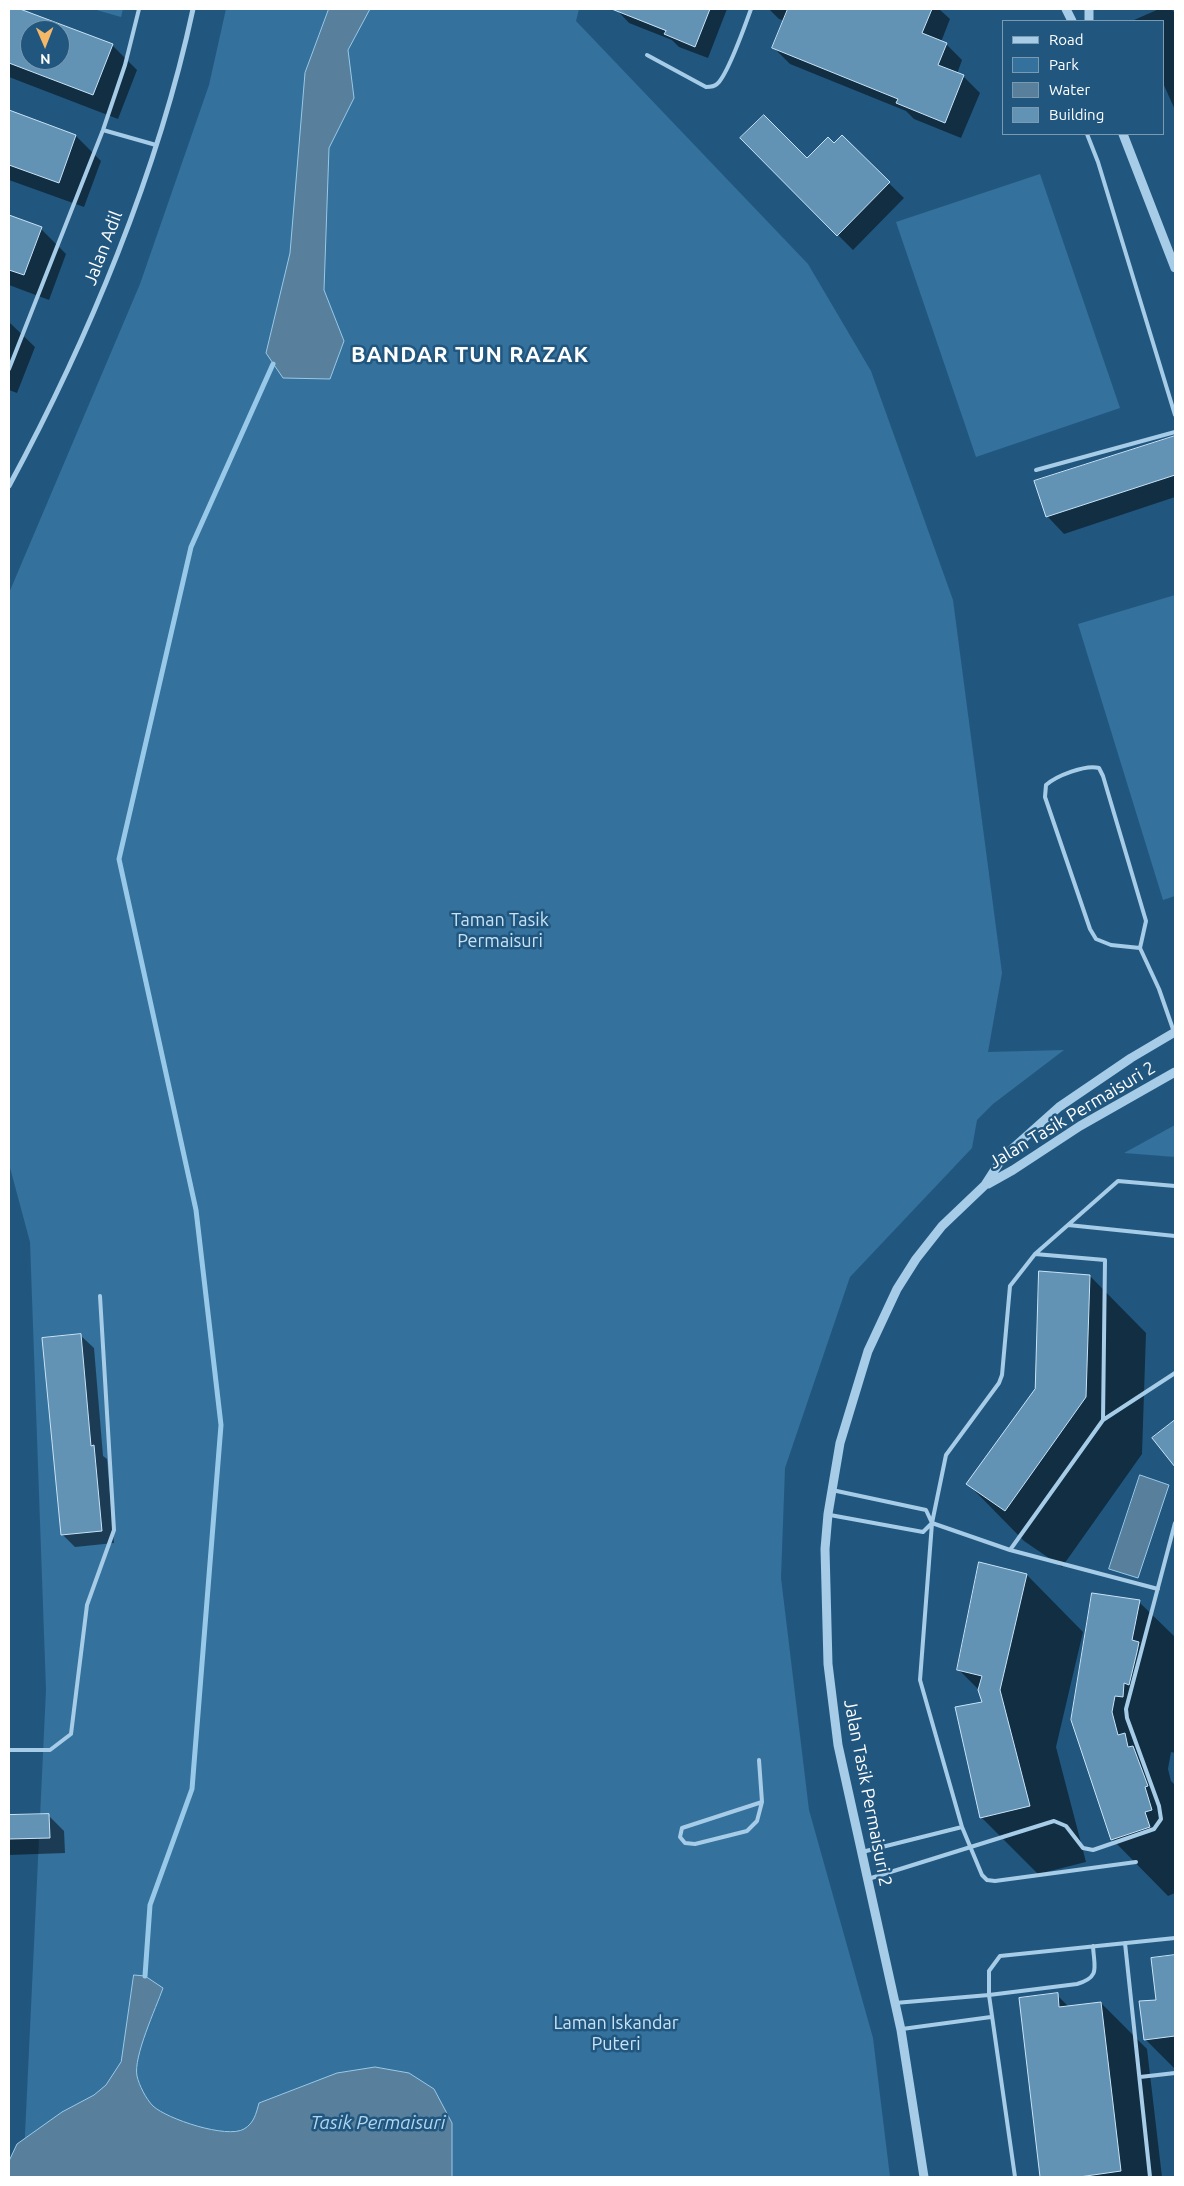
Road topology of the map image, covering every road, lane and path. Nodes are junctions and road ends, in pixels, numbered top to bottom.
1 (139, 9) edge
2 (193, 9) edge
3 (751, 9) edge
4 (647, 55) dead end
5 (102, 130) junction
6 (1086, 135) edge
7 (1123, 135) edge
8 (156, 145) junction
9 (1175, 268) edge
10 (9, 369) edge
11 (1175, 415) edge
12 (1175, 432) edge
13 (1036, 470) dead end
14 (9, 486) edge
15 (1140, 948) junction
16 (1175, 1032) edge
17 (1175, 1072) edge
18 (985, 1185) junction
19 (1175, 1186) edge
20 (1068, 1225) junction
21 (1175, 1236) edge
22 (1035, 1254) junction
23 (100, 1296) dead end
24 (1175, 1373) edge
25 (1102, 1420) junction
26 (831, 1490) junction
27 (828, 1514) junction
28 (932, 1523) junction
29 (1175, 1523) edge
30 (1010, 1550) junction
31 (1158, 1589) junction
32 (9, 1750) edge
33 (759, 1760) dead end
34 (762, 1802) junction
35 (962, 1827) junction
36 (971, 1846) junction
37 (862, 1852) junction
38 (1136, 1862) dead end
39 (868, 1879) junction
40 (1175, 1938) edge
41 (1125, 1943) junction
42 (1093, 1946) junction
43 (989, 1995) junction
44 (895, 2003) junction
45 (991, 2017) junction
46 (901, 2030) junction
47 (1175, 2072) edge
48 (1140, 2077) junction
49 (924, 2177) edge
50 (1015, 2177) edge
51 (1150, 2177) edge

1 - 5 lane
2 - 8 street, Jalan Adil
3 - 4 lane
5 - 8 lane
5 - 10 lane
6 - 11 lane
7 - 9 street
8 - 14 street, Jalan Adil
12 - 13 lane
15 - 15 lane
15 - 16 lane
16 - 18 street, Jalan Tasik Permaisuri 2
17 - 18 street, Jalan Tasik Permaisuri 2
18 - 26 street, Jalan Tasik Permaisuri 2
19 - 20 lane
20 - 21 lane
20 - 22 lane
22 - 25 lane
22 - 28 lane
23 - 32 lane
24 - 25 lane
25 - 30 lane
26 - 27 street, Jalan Tasik Permaisuri 2
26 - 28 lane
27 - 28 lane
27 - 37 street, Jalan Tasik Permaisuri 2
28 - 30 lane
28 - 35 lane
29 - 31 lane
30 - 31 lane
31 - 36 lane
33 - 34 lane
34 - 34 lane
35 - 36 lane
35 - 37 lane
36 - 38 lane
36 - 39 lane
37 - 39 street, Jalan Tasik Permaisuri 2
39 - 44 street, Jalan Tasik Permaisuri 2
40 - 41 lane
41 - 42 lane
41 - 48 lane
42 - 43 lane
42 - 43 lane
43 - 44 lane
43 - 45 lane
44 - 46 street, Jalan Tasik Permaisuri 2
45 - 46 lane
45 - 50 lane
46 - 49 street, Jalan Tasik Permaisuri 2
47 - 48 lane
48 - 51 lane

